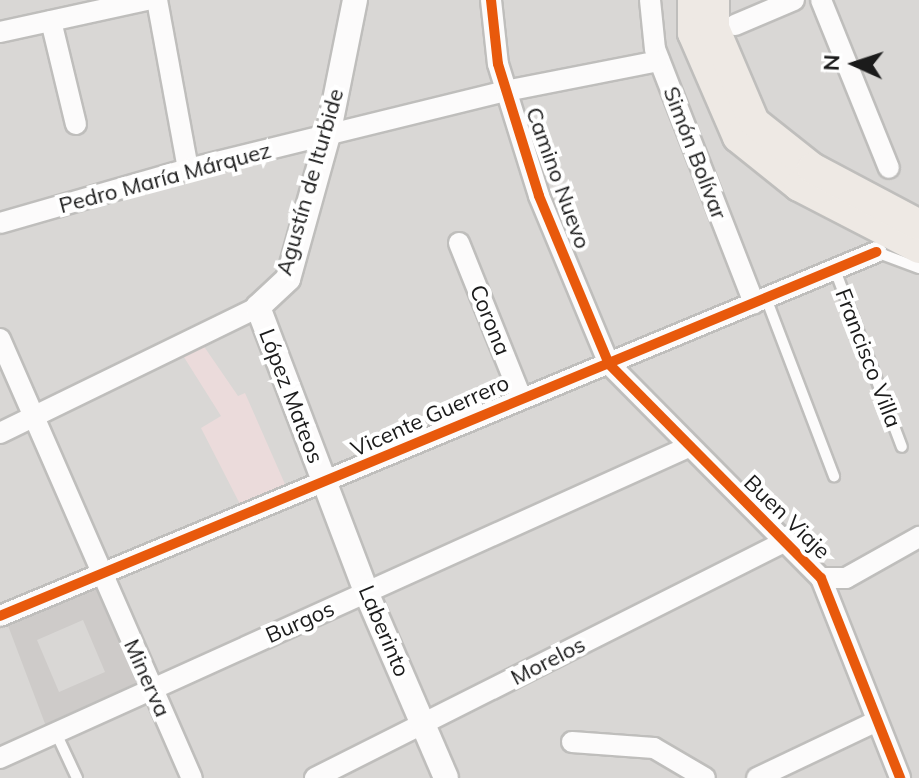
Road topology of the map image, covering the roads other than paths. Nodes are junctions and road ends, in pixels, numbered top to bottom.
1 (147, 0) edge
2 (157, 0) edge
3 (355, 0) edge
4 (491, 0) edge
5 (650, 0) edge
6 (657, 0) edge
7 (693, 0) edge
8 (714, 0) edge
9 (794, 0) edge
10 (821, 0) edge
11 (51, 21) junction
12 (735, 25) dead end
13 (653, 26) junction
14 (0, 32) edge
15 (659, 61) junction
16 (506, 91) junction
17 (76, 124) dead end
18 (328, 135) junction
19 (889, 168) dead end
20 (188, 169) junction
21 (0, 223) edge
22 (919, 225) edge
23 (459, 243) dead end
24 (919, 248) edge
25 (876, 252) joint
26 (919, 268) edge
27 (835, 270) junction
28 (760, 301) junction
29 (258, 307) junction
30 (0, 339) edge
31 (609, 364) junction
32 (521, 397) junction
33 (32, 421) junction
34 (0, 433) edge
35 (688, 447) junction
36 (902, 447) dead end
37 (834, 476) dead end
38 (325, 484) junction
39 (919, 537) edge
40 (782, 543) junction
41 (103, 577) junction
42 (821, 578) junction
43 (366, 592) junction
44 (0, 616) edge
45 (152, 689) junction
46 (875, 722) junction
47 (423, 723) junction
48 (56, 733) junction
49 (572, 742) dead end
50 (0, 758) edge
51 (77, 778) edge
52 (192, 778) edge
53 (315, 778) edge
54 (446, 778) edge
55 (705, 778) edge
56 (757, 778) edge
57 (900, 778) edge

1 - 11 street
2 - 20 street
3 - 18 street, Agustín de Iturbide
4 - 16 street, Camino Nuevo
5 - 13 street, Simón Bolívar
6 - 13 street
7 - 24 main road
8 - 22 main road
9 - 12 street
10 - 19 street
11 - 14 street
11 - 17 street
13 - 15 street, Simón Bolívar
15 - 16 street, Pedro María Márquez
15 - 28 street, Simón Bolívar
16 - 18 street, Pedro María Márquez
16 - 31 street, Camino Nuevo
18 - 20 street, Pedro María Márquez
18 - 29 street, Agustín de Iturbide
20 - 21 street, Pedro María Márquez
23 - 32 street, Corona
25 - 26 lane
25 - 27 street, Vicente Guerrero
27 - 28 street, Vicente Guerrero
27 - 36 lane, Francisco Villa
28 - 31 street, Vicente Guerrero
28 - 37 lane
29 - 33 street, Agustín de Iturbide
29 - 38 street, López Mateos
30 - 33 street, Minerva
31 - 32 street, Vicente Guerrero
31 - 35 street, Buen Viaje
32 - 38 street, Vicente Guerrero
33 - 34 street, Agustín de Iturbide
33 - 41 street, Minerva
35 - 40 street, Buen Viaje
35 - 43 street, Burgos
38 - 41 street, Vicente Guerrero
38 - 43 street, Laberinto
39 - 42 street
40 - 42 street, Buen Viaje
40 - 47 street, Morelos
41 - 44 street, Vicente Guerrero
41 - 45 street, Minerva
42 - 46 street, Buen Viaje
43 - 45 street, Burgos
43 - 47 street, Laberinto
45 - 48 street, Burgos
45 - 52 street, Minerva
46 - 56 street
46 - 57 street, Buen Viaje
47 - 53 street, Morelos
47 - 54 street, Laberinto
48 - 50 street, Burgos
48 - 51 lane
49 - 55 street

